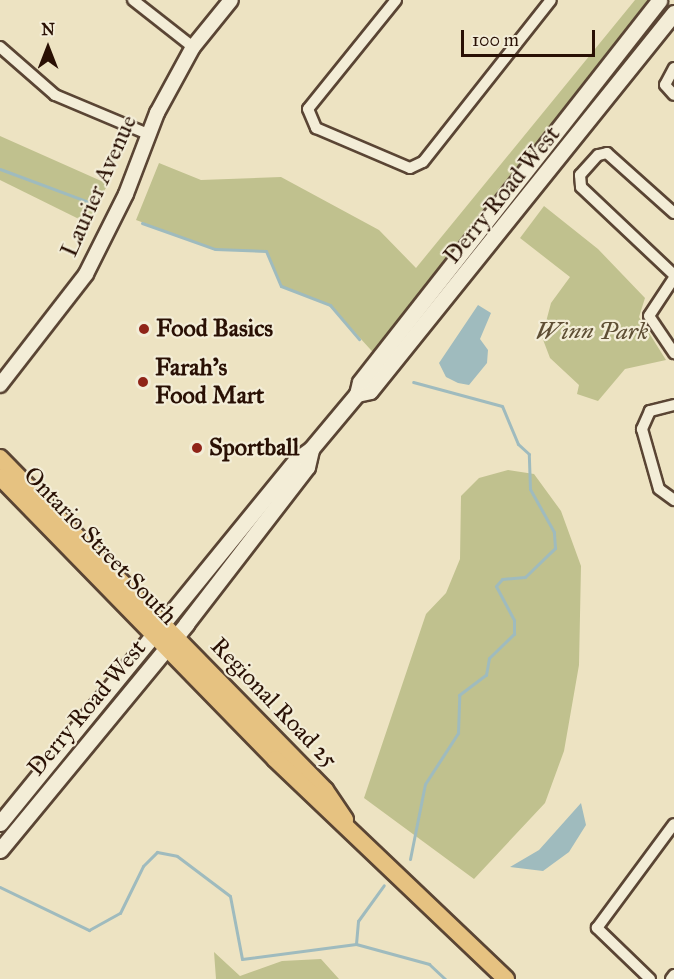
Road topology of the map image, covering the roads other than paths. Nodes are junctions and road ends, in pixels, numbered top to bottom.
1 (133, 0) edge
2 (231, 0) edge
3 (396, 0) edge
4 (551, 0) edge
5 (658, 0) edge
6 (674, 13) edge
7 (0, 46) edge
8 (194, 47) junction
9 (674, 68) edge
10 (674, 95) edge
11 (148, 134) junction
12 (674, 213) edge
13 (674, 277) edge
14 (674, 353) edge
15 (0, 386) edge
16 (357, 394) junction
17 (674, 405) edge
18 (311, 449) junction
19 (0, 458) edge
20 (0, 477) edge
21 (674, 500) edge
22 (158, 629) junction
23 (171, 642) junction
24 (0, 823) edge
25 (674, 825) edge
26 (0, 850) edge
27 (674, 975) edge
28 (506, 979) edge
29 (650, 979) edge
30 (671, 979) edge

1 - 8 street
2 - 8 street, Laurier Avenue
3 - 4 street
5 - 16 main road, Derry Road West
6 - 16 main road, Derry Road West
7 - 11 street
8 - 11 street, Laurier Avenue
9 - 10 street
11 - 15 street, Laurier Avenue
12 - 13 street
13 - 14 street
16 - 18 main road, Derry Road West
17 - 21 street
18 - 22 main road, Derry Road West
18 - 23 main road, Derry Road West
19 - 22 main road, Ontario Street South
20 - 22 main road, Ontario Street South
22 - 23 main road, Ontario Street South
22 - 24 main road, Derry Road West
23 - 26 main road, Derry Road West
23 - 28 main road, Regional Road 25
25 - 29 street
27 - 30 street

